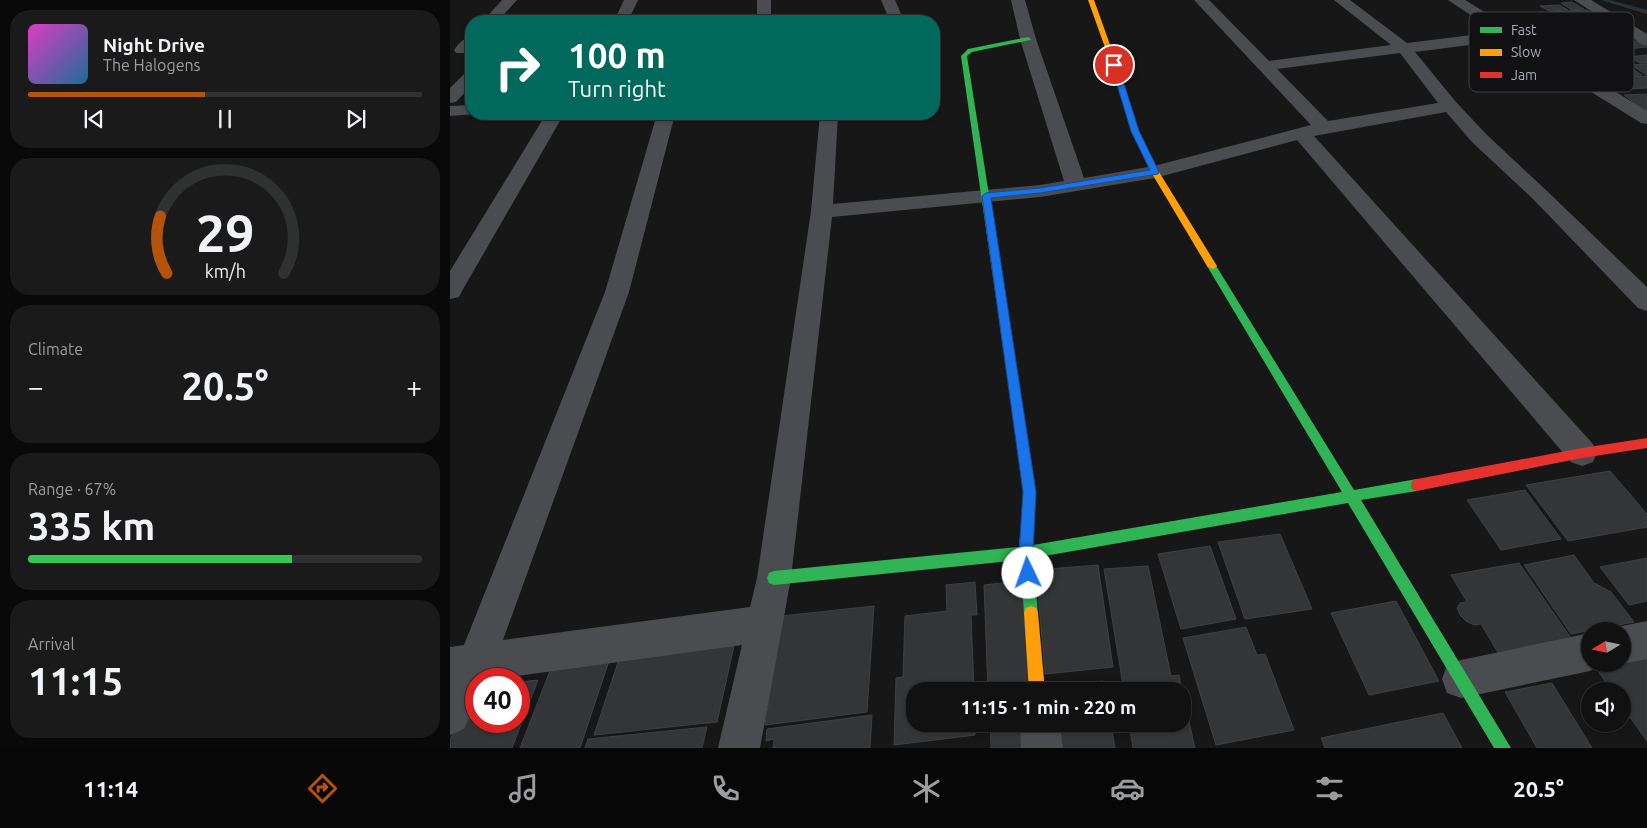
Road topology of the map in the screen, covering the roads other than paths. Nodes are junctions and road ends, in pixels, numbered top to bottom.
1 (510, 0) edge
2 (631, 0) edge
3 (764, 0) edge
4 (888, 0) edge
5 (1018, 0) edge
6 (1091, 0) edge
7 (1201, 0) edge
8 (1342, 0) edge
9 (1455, 0) edge
10 (1581, 0) edge
11 (1474, 12) edge
12 (1600, 12) edge
13 (496, 15) edge
14 (624, 15) edge
15 (764, 15) edge
16 (894, 15) edge
17 (1634, 33) edge
18 (1028, 39) junction
19 (1469, 40) edge
20 (1647, 41) edge
21 (1404, 48) junction
22 (1264, 66) junction
23 (465, 83) edge
24 (1603, 92) edge
25 (450, 98) edge
26 (1450, 106) junction
27 (465, 110) edge
28 (450, 111) edge
29 (1647, 119) edge
30 (551, 120) edge
31 (664, 120) edge
32 (829, 120) edge
33 (1312, 130) junction
34 (1155, 172) junction
35 (1076, 185) junction
36 (986, 196) junction
37 (822, 211) junction
38 (459, 264) edge
39 (450, 291) edge
40 (1647, 302) edge
41 (1647, 443) edge
42 (1582, 453) junction
43 (1353, 498) junction
44 (1026, 553) junction
45 (774, 578) junction
46 (765, 623) junction
47 (1647, 640) edge
48 (1631, 643) edge
49 (1581, 654) edge
50 (463, 665) edge
51 (1461, 679) junction
52 (1037, 682) edge
53 (450, 715) edge
54 (1041, 732) edge
55 (739, 748) edge
56 (1042, 748) edge
57 (1503, 748) edge

1 - 13 street
2 - 14 street
3 - 15 street
4 - 16 street
5 - 18 street
6 - 34 street
7 - 22 street
8 - 21 street
9 - 11 street
10 - 12 street
17 - 20 street
18 - 35 street
18 - 36 street
19 - 21 street
21 - 22 street
21 - 26 street
22 - 33 street
23 - 25 street
24 - 29 street
26 - 33 street
26 - 40 street
27 - 28 street
30 - 38 street
31 - 50 street
32 - 37 street
33 - 34 street
33 - 42 street
34 - 35 street
34 - 43 street
35 - 36 street
36 - 37 street
36 - 44 street
37 - 45 street
38 - 39 street
41 - 42 street
42 - 43 street
43 - 44 street
43 - 51 street
44 - 45 street
44 - 52 street
45 - 46 street
46 - 50 street
46 - 55 street
47 - 48 street
49 - 51 street
50 - 53 street
51 - 57 street
54 - 56 street

